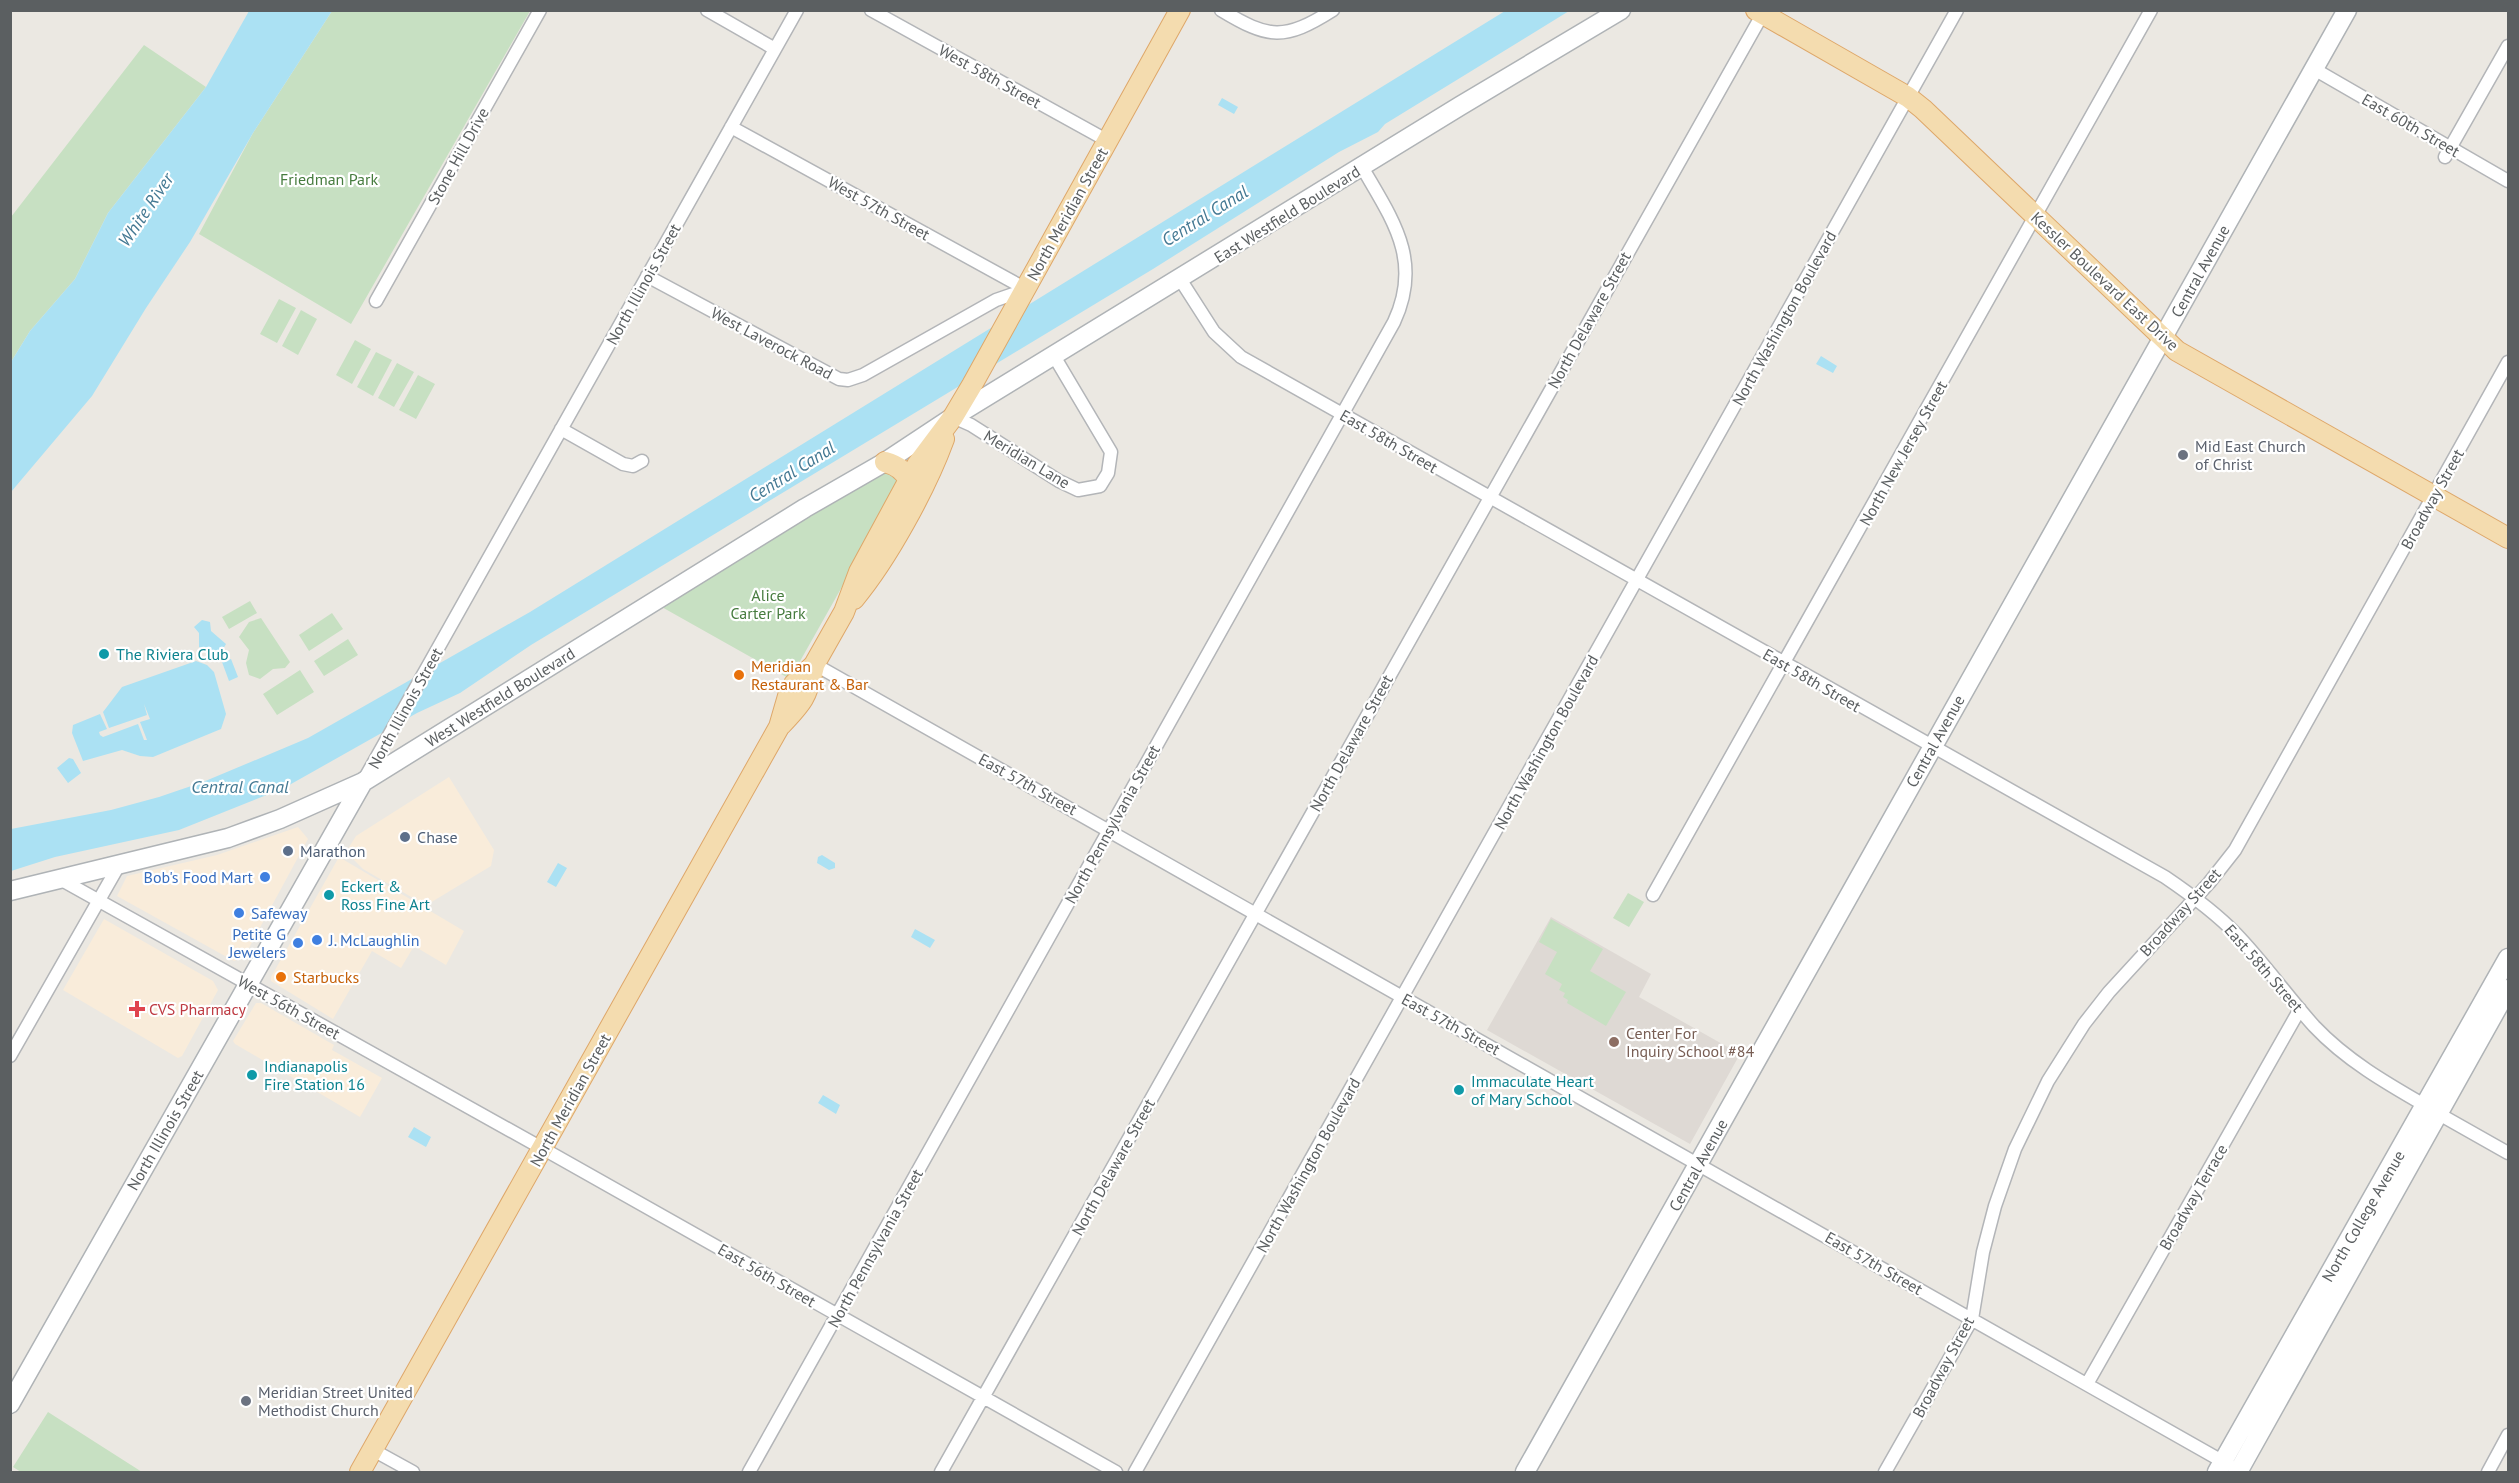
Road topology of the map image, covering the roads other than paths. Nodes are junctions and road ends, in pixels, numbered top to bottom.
1 (540, 10) edge
2 (707, 10) edge
3 (797, 10) edge
4 (871, 10) edge
5 (1180, 10) edge
6 (1221, 10) edge
7 (1333, 10) edge
8 (1621, 10) edge
9 (1957, 10) edge
10 (2151, 10) edge
11 (2347, 10) edge
12 (1759, 13) edge
13 (2508, 46) edge
14 (775, 49) junction
15 (2314, 69) junction
16 (1908, 97) junction
17 (731, 127) junction
18 (1108, 141) junction
19 (2448, 152) junction
20 (1362, 167) junction
21 (2508, 181) edge
22 (2035, 216) junction
23 (647, 276) junction
24 (1180, 279) junction
25 (1026, 289) junction
26 (376, 301) dead end
27 (2163, 338) junction
28 (1054, 356) junction
29 (2508, 362) edge
30 (1342, 415) junction
31 (953, 417) junction
32 (561, 429) junction
33 (642, 461) dead end
34 (885, 462) junction
35 (909, 481) junction
36 (2434, 495) junction
37 (1489, 498) junction
38 (2508, 538) edge
39 (1636, 580) junction
40 (844, 612) junction
41 (814, 664) junction
42 (1784, 664) junction
43 (1932, 746) junction
44 (363, 782) junction
45 (1109, 830) junction
46 (119, 865) junction
47 (60, 879) junction
48 (10, 891) edge
49 (1653, 895) dead end
50 (2195, 898) junction
51 (98, 901) junction
52 (1255, 914) junction
53 (2508, 958) edge
54 (248, 984) junction
55 (2508, 989) edge
56 (1402, 996) junction
57 (2300, 1009) junction
58 (10, 1056) edge
59 (2433, 1110) junction
60 (543, 1149) junction
61 (2508, 1153) edge
62 (1698, 1164) junction
63 (837, 1316) junction
64 (1972, 1318) junction
65 (2087, 1384) junction
66 (983, 1398) junction
67 (10, 1404) edge
68 (2508, 1435) edge
69 (373, 1450) junction
70 (2232, 1470) edge
71 (360, 1473) edge
72 (413, 1473) edge
73 (749, 1473) edge
74 (941, 1473) edge
75 (1116, 1473) edge
76 (1135, 1473) edge
77 (1525, 1473) edge
78 (1886, 1473) edge
79 (2488, 1473) edge

1 - 26 street, Stone Hill Drive
2 - 14 street
3 - 14 street, North Illinois Street
4 - 18 street, West 58th Street
5 - 18 main road, North Meridian Street
6 - 7 street
8 - 20 main road, East Westfield Boulevard
9 - 16 street, North Washington Boulevard
10 - 22 street, North New Jersey Street
11 - 15 main road, Central Avenue
12 - 16 main road, Kessler Boulevard East Drive
12 - 37 street, North Delaware Street
13 - 19 street
14 - 17 street, North Illinois Street
15 - 19 street, East 60th Street
15 - 27 main road, Central Avenue
16 - 22 main road, Kessler Boulevard East Drive
16 - 39 street, North Washington Boulevard
17 - 23 street, North Illinois Street
17 - 25 street, West 57th Street
18 - 25 main road, North Meridian Street
19 - 21 street, East 60th Street
20 - 24 main road, East Westfield Boulevard
20 - 30 street, North Pennsylvania Street
22 - 27 main road, Kessler Boulevard East Drive
22 - 42 street, North New Jersey Street
23 - 25 street, West Laverock Road
23 - 32 street, North Illinois Street
24 - 28 main road, East Westfield Boulevard
24 - 30 street, East 58th Street
25 - 31 main road, North Meridian Street
27 - 36 main road, Kessler Boulevard East Drive
27 - 43 main road, Central Avenue
28 - 31 main road, East Westfield Boulevard
28 - 31 street, Meridian Lane
29 - 36 street, Broadway Street
30 - 37 street, East 58th Street
30 - 45 street, North Pennsylvania Street
31 - 34 main road, West Westfield Boulevard
31 - 35 main road, North Meridian Street
31 - 40 main road, North Meridian Street
32 - 33 street
32 - 44 street, North Illinois Street
34 - 35 main road
34 - 44 main road, West Westfield Boulevard
35 - 40 main road, North Meridian Street
36 - 38 main road, Kessler Boulevard East Drive
36 - 50 street, Broadway Street
37 - 39 street, East 58th Street
37 - 52 street, North Delaware Street
39 - 42 street, East 58th Street
39 - 56 street, North Washington Boulevard
40 - 41 main road, North Meridian Street
41 - 45 street, East 57th Street
41 - 60 main road, North Meridian Street
42 - 43 street, East 58th Street
42 - 49 street, North New Jersey Street
43 - 50 street, East 58th Street
43 - 62 main road, Central Avenue
44 - 46 main road, West Westfield Boulevard
44 - 54 main road, North Illinois Street
45 - 52 street, East 57th Street
45 - 63 street, North Pennsylvania Street
46 - 47 main road, West Westfield Boulevard
46 - 51 street
47 - 48 main road, West Westfield Boulevard
47 - 51 street, West 56th Street
50 - 57 street, East 58th Street
50 - 64 street, Broadway Street
51 - 54 street, West 56th Street
51 - 58 street
52 - 56 street, East 57th Street
52 - 66 street, North Delaware Street
53 - 59 main road, North College Avenue
54 - 60 street, West 56th Street
54 - 67 main road, North Illinois Street
55 - 59 main road, North College Avenue
56 - 62 street, East 57th Street
56 - 76 street, North Washington Boulevard
57 - 59 street, East 58th Street
57 - 65 street, Broadway Terrace
59 - 61 street, East 58th Street
59 - 70 main road, North College Avenue
60 - 63 street, East 56th Street
60 - 69 main road, North Meridian Street
62 - 64 street, East 57th Street
62 - 77 main road, Central Avenue
63 - 66 street, East 56th Street
63 - 73 street, North Pennsylvania Street
64 - 65 street, East 57th Street
64 - 78 street, Broadway Street
65 - 70 street, East 57th Street
66 - 74 street, North Delaware Street
66 - 75 street, East 56th Street
68 - 79 street
69 - 71 main road, North Meridian Street
69 - 72 street

